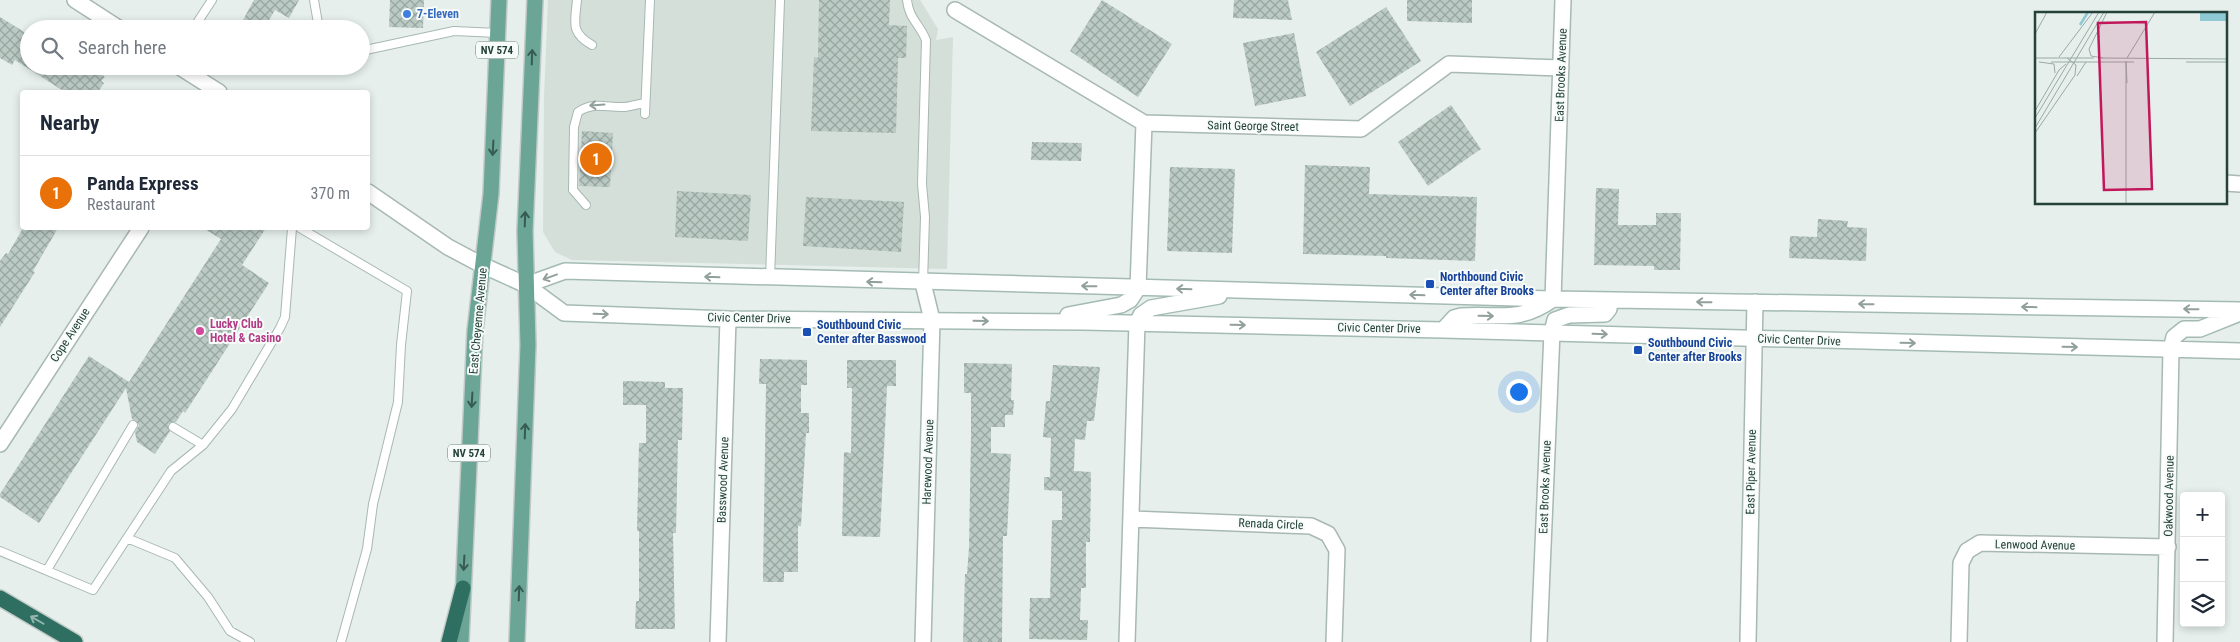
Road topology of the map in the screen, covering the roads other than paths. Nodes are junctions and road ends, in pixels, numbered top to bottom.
1 (75, 0) edge
2 (212, 0) edge
3 (314, 0) edge
4 (499, 0) edge
5 (535, 0) edge
6 (577, 0) edge
7 (650, 0) edge
8 (780, 0) edge
9 (907, 0) edge
10 (1563, 0) edge
11 (956, 10) dead end
12 (106, 20) edge
13 (199, 20) edge
14 (317, 20) edge
15 (498, 33) junction
16 (592, 45) dead end
17 (370, 49) edge
18 (1561, 68) junction
19 (192, 75) edge
20 (216, 90) edge
21 (645, 103) junction
22 (645, 114) dead end
23 (1144, 123) junction
24 (370, 193) edge
25 (586, 205) dead end
26 (140, 230) edge
27 (292, 230) edge
28 (303, 230) edge
29 (482, 265) junction
30 (770, 279) junction
31 (923, 283) junction
32 (526, 286) junction
33 (1138, 288) junction
34 (1254, 291) junction
35 (1553, 300) junction
36 (1610, 300) junction
37 (1755, 302) junction
38 (2240, 312) edge
39 (728, 318) junction
40 (932, 320) junction
41 (1037, 321) junction
42 (1137, 323) junction
43 (1443, 330) junction
44 (1552, 332) junction
45 (1754, 339) junction
46 (2171, 350) junction
47 (2240, 351) edge
48 (134, 425) dead end
49 (173, 427) dead end
50 (0, 444) edge
51 (203, 445) junction
52 (1132, 519) junction
53 (127, 538) junction
54 (2168, 547) junction
55 (0, 551) edge
56 (47, 570) junction
57 (463, 588) junction
58 (0, 598) edge
59 (75, 642) edge
60 (250, 642) edge
61 (341, 642) edge
62 (449, 642) edge
63 (461, 642) edge
64 (518, 642) edge
65 (718, 642) edge
66 (923, 642) edge
67 (1127, 642) edge
68 (1334, 642) edge
69 (1540, 642) edge
70 (1748, 642) edge
71 (1959, 642) edge
72 (2165, 642) edge

1 - 12 street
2 - 13 lane
3 - 14 lane
4 - 15 main road, East Cheyenne Avenue / NV 574
32 -> 5 main road, NV 574
6 - 16 lane
7 - 21 lane
8 - 30 lane
9 - 31 lane
10 - 18 street, East Brooks Avenue
11 - 23 street, Saint George Street
15 - 17 lane
15 -> 29 main road, East Cheyenne Avenue / NV 574
18 - 23 street, Saint George Street
18 - 35 street, East Brooks Avenue
19 - 20 street
21 - 22 lane
21 -> 25 lane
23 - 33 street
24 - 29 street, Civic Center Drive
26 - 50 street, Cope Avenue
27 - 51 lane
28 - 61 lane
29 - 32 street, Civic Center Drive
29 -> 57 main road, East Cheyenne Avenue / NV 574
31 -> 30 street
30 -> 32 street
33 -> 31 street
31 - 40 street, Harewood Avenue
32 -> 39 street, Civic Center Drive
64 -> 32 main road, NV 574
34 -> 33 street
33 - 41 street
35 -> 34 street
34 - 42 street
35 - 36 street
43 -> 35 street
37 -> 36 street
36 - 44 street
38 -> 37 street
37 - 45 street, East Piper Avenue
38 - 46 street
39 - 40 street, Civic Center Drive
39 - 65 street, Basswood Avenue
40 -> 41 street, Civic Center Drive
40 - 66 street, Harewood Avenue
41 - 42 street, Civic Center Drive
42 -> 43 street, Civic Center Drive
42 - 52 street
43 - 44 street, Civic Center Drive
44 -> 45 street, Civic Center Drive
44 - 69 street, East Brooks Avenue
45 -> 46 street, Civic Center Drive
45 - 70 street, East Piper Avenue
46 - 47 street, Civic Center Drive
46 - 54 street, Oakwood Avenue
48 - 56 lane
49 - 51 lane
51 - 53 lane
52 - 67 street
52 - 68 street, Renada Circle
53 - 56 lane
53 - 60 lane
54 - 71 street, Lenwood Avenue
54 - 72 street, Oakwood Avenue
55 - 56 lane
57 - 62 highway
57 - 63 main road, East Cheyenne Avenue / NV 574
59 -> 58 highway

